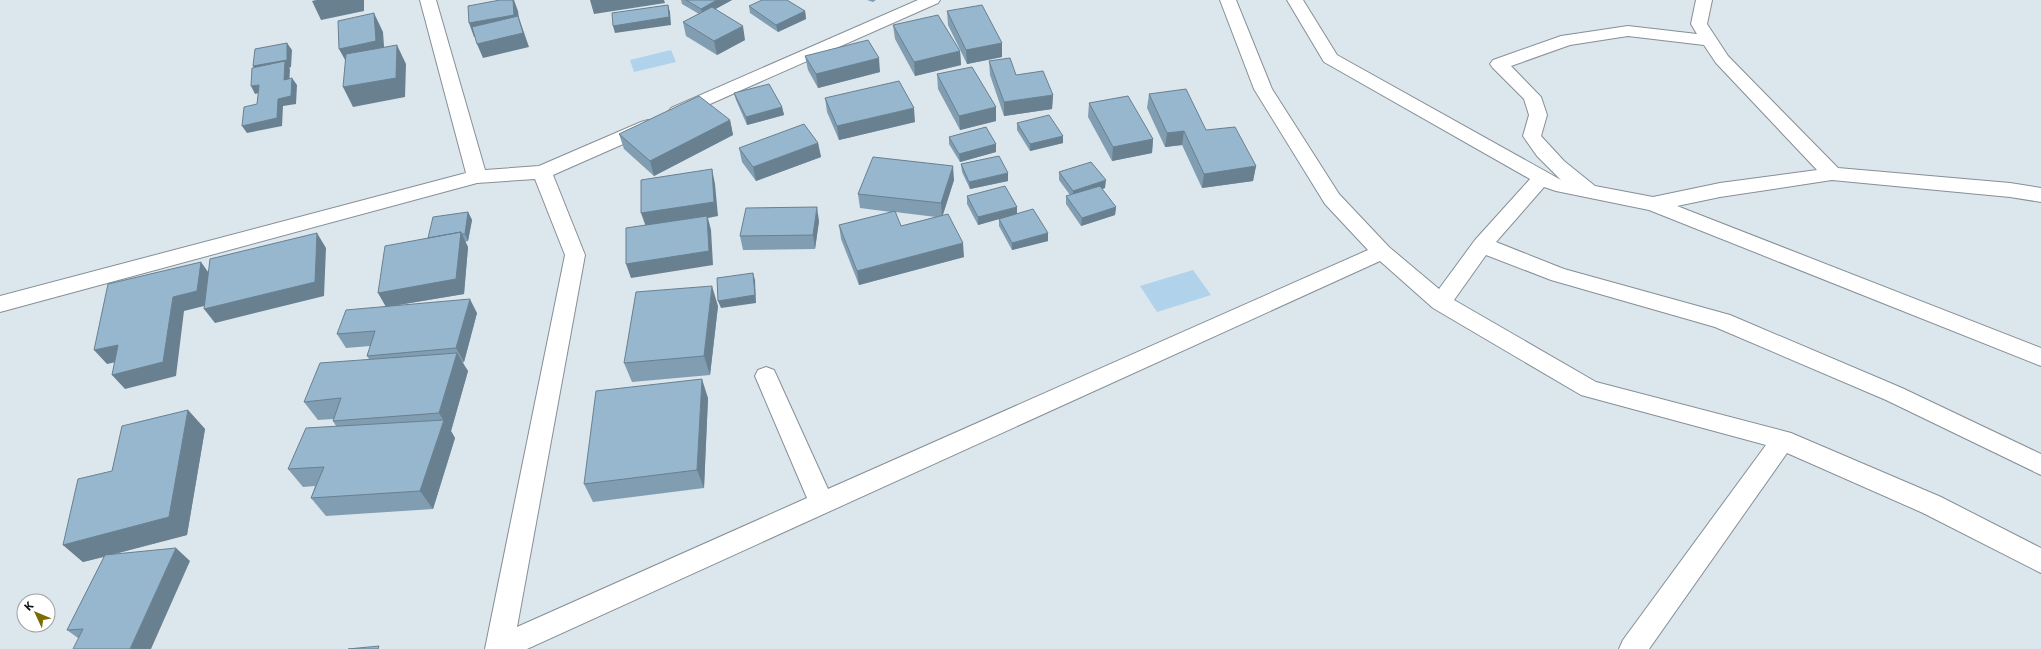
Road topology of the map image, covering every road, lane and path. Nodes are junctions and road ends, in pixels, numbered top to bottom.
1 (428, 0) edge
2 (932, 0) edge
3 (1228, 0) edge
4 (1295, 0) edge
5 (1704, 0) edge
6 (1709, 40) junction
7 (542, 172) junction
8 (1832, 174) junction
9 (477, 177) junction
10 (1542, 177) junction
11 (1590, 192) junction
12 (2041, 195) edge
13 (1653, 204) junction
14 (1482, 244) junction
15 (1382, 252) junction
16 (1441, 302) junction
17 (0, 304) edge
18 (2041, 357) edge
19 (766, 376) dead end
20 (1783, 440) junction
21 (2041, 465) edge
22 (822, 504) junction
23 (2041, 561) edge
24 (499, 648) edge
25 (1633, 649) edge

1 - 9 street
2 - 7 street
3 - 15 street
4 - 10 street
5 - 6 street
6 - 8 street
6 - 11 street
7 - 9 street
7 - 24 street
8 - 12 street
8 - 13 street
9 - 17 street
10 - 11 street
10 - 14 street
11 - 13 street
13 - 18 street
14 - 16 street
14 - 21 street
15 - 16 street
15 - 22 street
16 - 20 street
19 - 22 street
20 - 23 street
20 - 25 street
22 - 24 street

